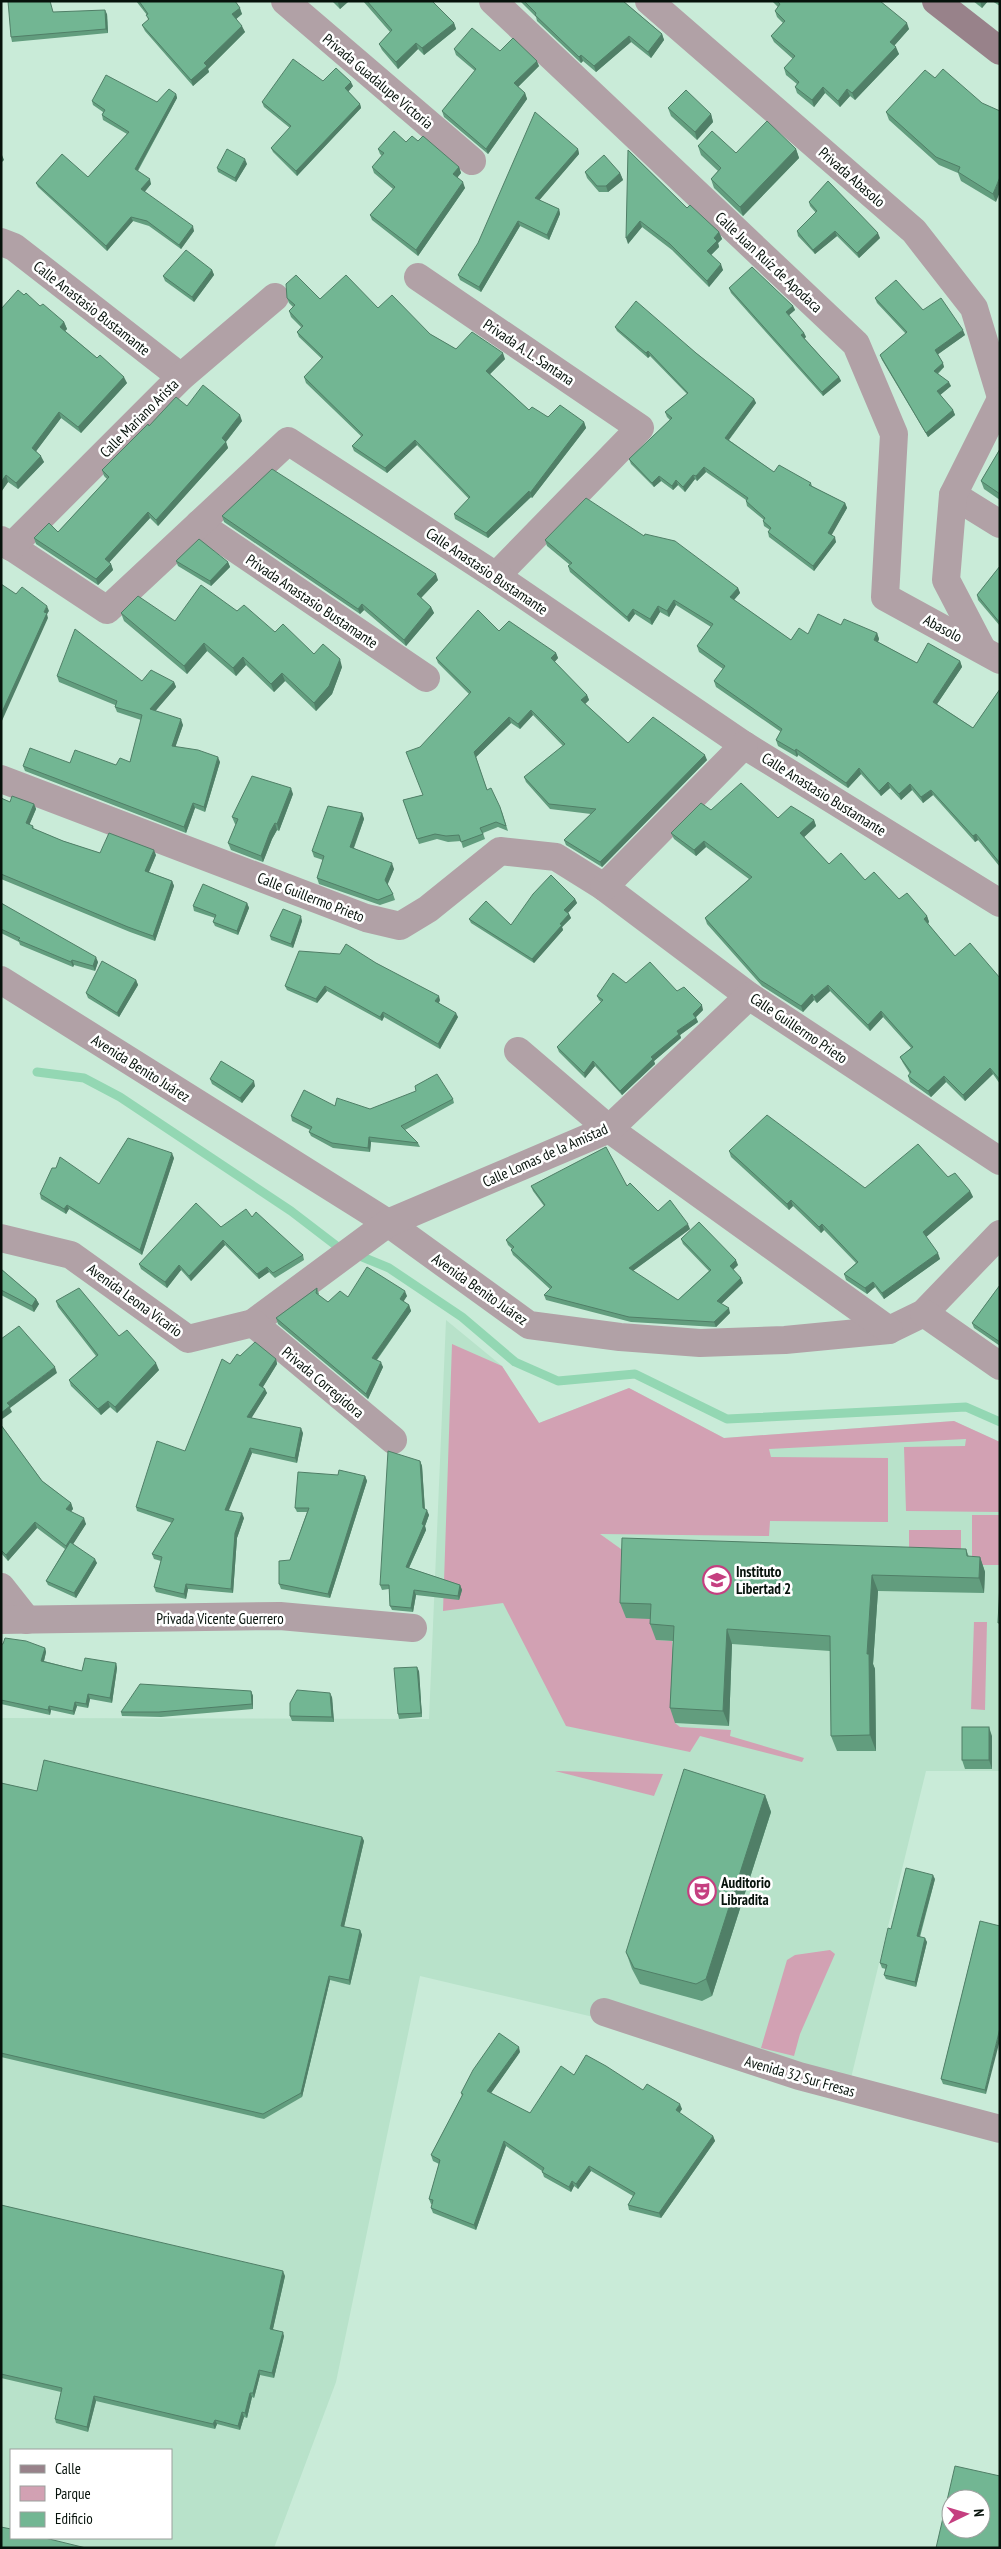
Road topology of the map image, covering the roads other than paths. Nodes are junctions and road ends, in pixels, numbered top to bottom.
1 (284, 1) edge
2 (492, 1) edge
3 (649, 1) edge
4 (936, 1) edge
5 (1000, 51) edge
6 (472, 161) dead end
7 (5, 250) edge
8 (418, 277) dead end
9 (275, 297) dead end
10 (181, 377) junction
11 (1000, 394) edge
12 (1000, 401) edge
13 (953, 495) junction
14 (198, 524) junction
15 (1000, 524) edge
16 (6, 544) edge
17 (496, 576) junction
18 (885, 597) joint
19 (991, 655) edge
20 (426, 678) dead end
21 (744, 745) junction
22 (1, 779) edge
23 (604, 888) junction
24 (1000, 903) edge
25 (1, 980) edge
26 (749, 996) junction
27 (518, 1051) dead end
28 (609, 1129) junction
29 (1000, 1161) edge
30 (388, 1223) junction
31 (1000, 1234) edge
32 (1, 1238) edge
33 (924, 1313) junction
34 (253, 1323) junction
35 (888, 1330) junction
36 (1000, 1366) edge
37 (392, 1440) dead end
38 (1, 1587) edge
39 (14, 1620) edge
40 (413, 1628) dead end
41 (604, 2012) dead end
42 (1000, 2129) edge

1 - 6 street, Privada Guadalupe Victoria
2 - 18 street, Calle Juan Ruíz de Apodaca
3 - 11 street, Privada Abasolo
4 - 5 main road
7 - 10 street, Calle Anastasio Bustamante
8 - 17 street, Privada A. L. Santana
9 - 10 street, Calle Mariano Arista
10 - 16 street, Calle Mariano Arista
12 - 13 street
13 - 15 street
13 - 19 street
14 - 16 street, Calle Anastasio Bustamante
14 - 17 street, Calle Anastasio Bustamante
14 - 20 street, Privada Anastasio Bustamante
17 - 21 street, Calle Anastasio Bustamante
18 - 19 street, Abasolo
21 - 23 street
21 - 24 street, Calle Anastasio Bustamante
22 - 23 street, Calle Guillermo Prieto
23 - 26 street, Calle Guillermo Prieto
25 - 30 street, Avenida Benito Juárez
26 - 28 street, Calle Lomas de la Amistad
26 - 29 street, Calle Guillermo Prieto
27 - 28 street
28 - 30 street, Calle Lomas de la Amistad
28 - 35 street
30 - 34 street, Avenida Leona Vicario
30 - 35 street, Avenida Benito Juárez
31 - 33 street, Avenida Benito Juárez
32 - 34 street, Avenida Leona Vicario
33 - 35 street, Avenida Benito Juárez
33 - 36 street
34 - 37 street, Privada Corregidora
38 - 39 street
39 - 40 street, Privada Vicente Guerrero
41 - 42 street, Avenida 32 Sur Fresas

